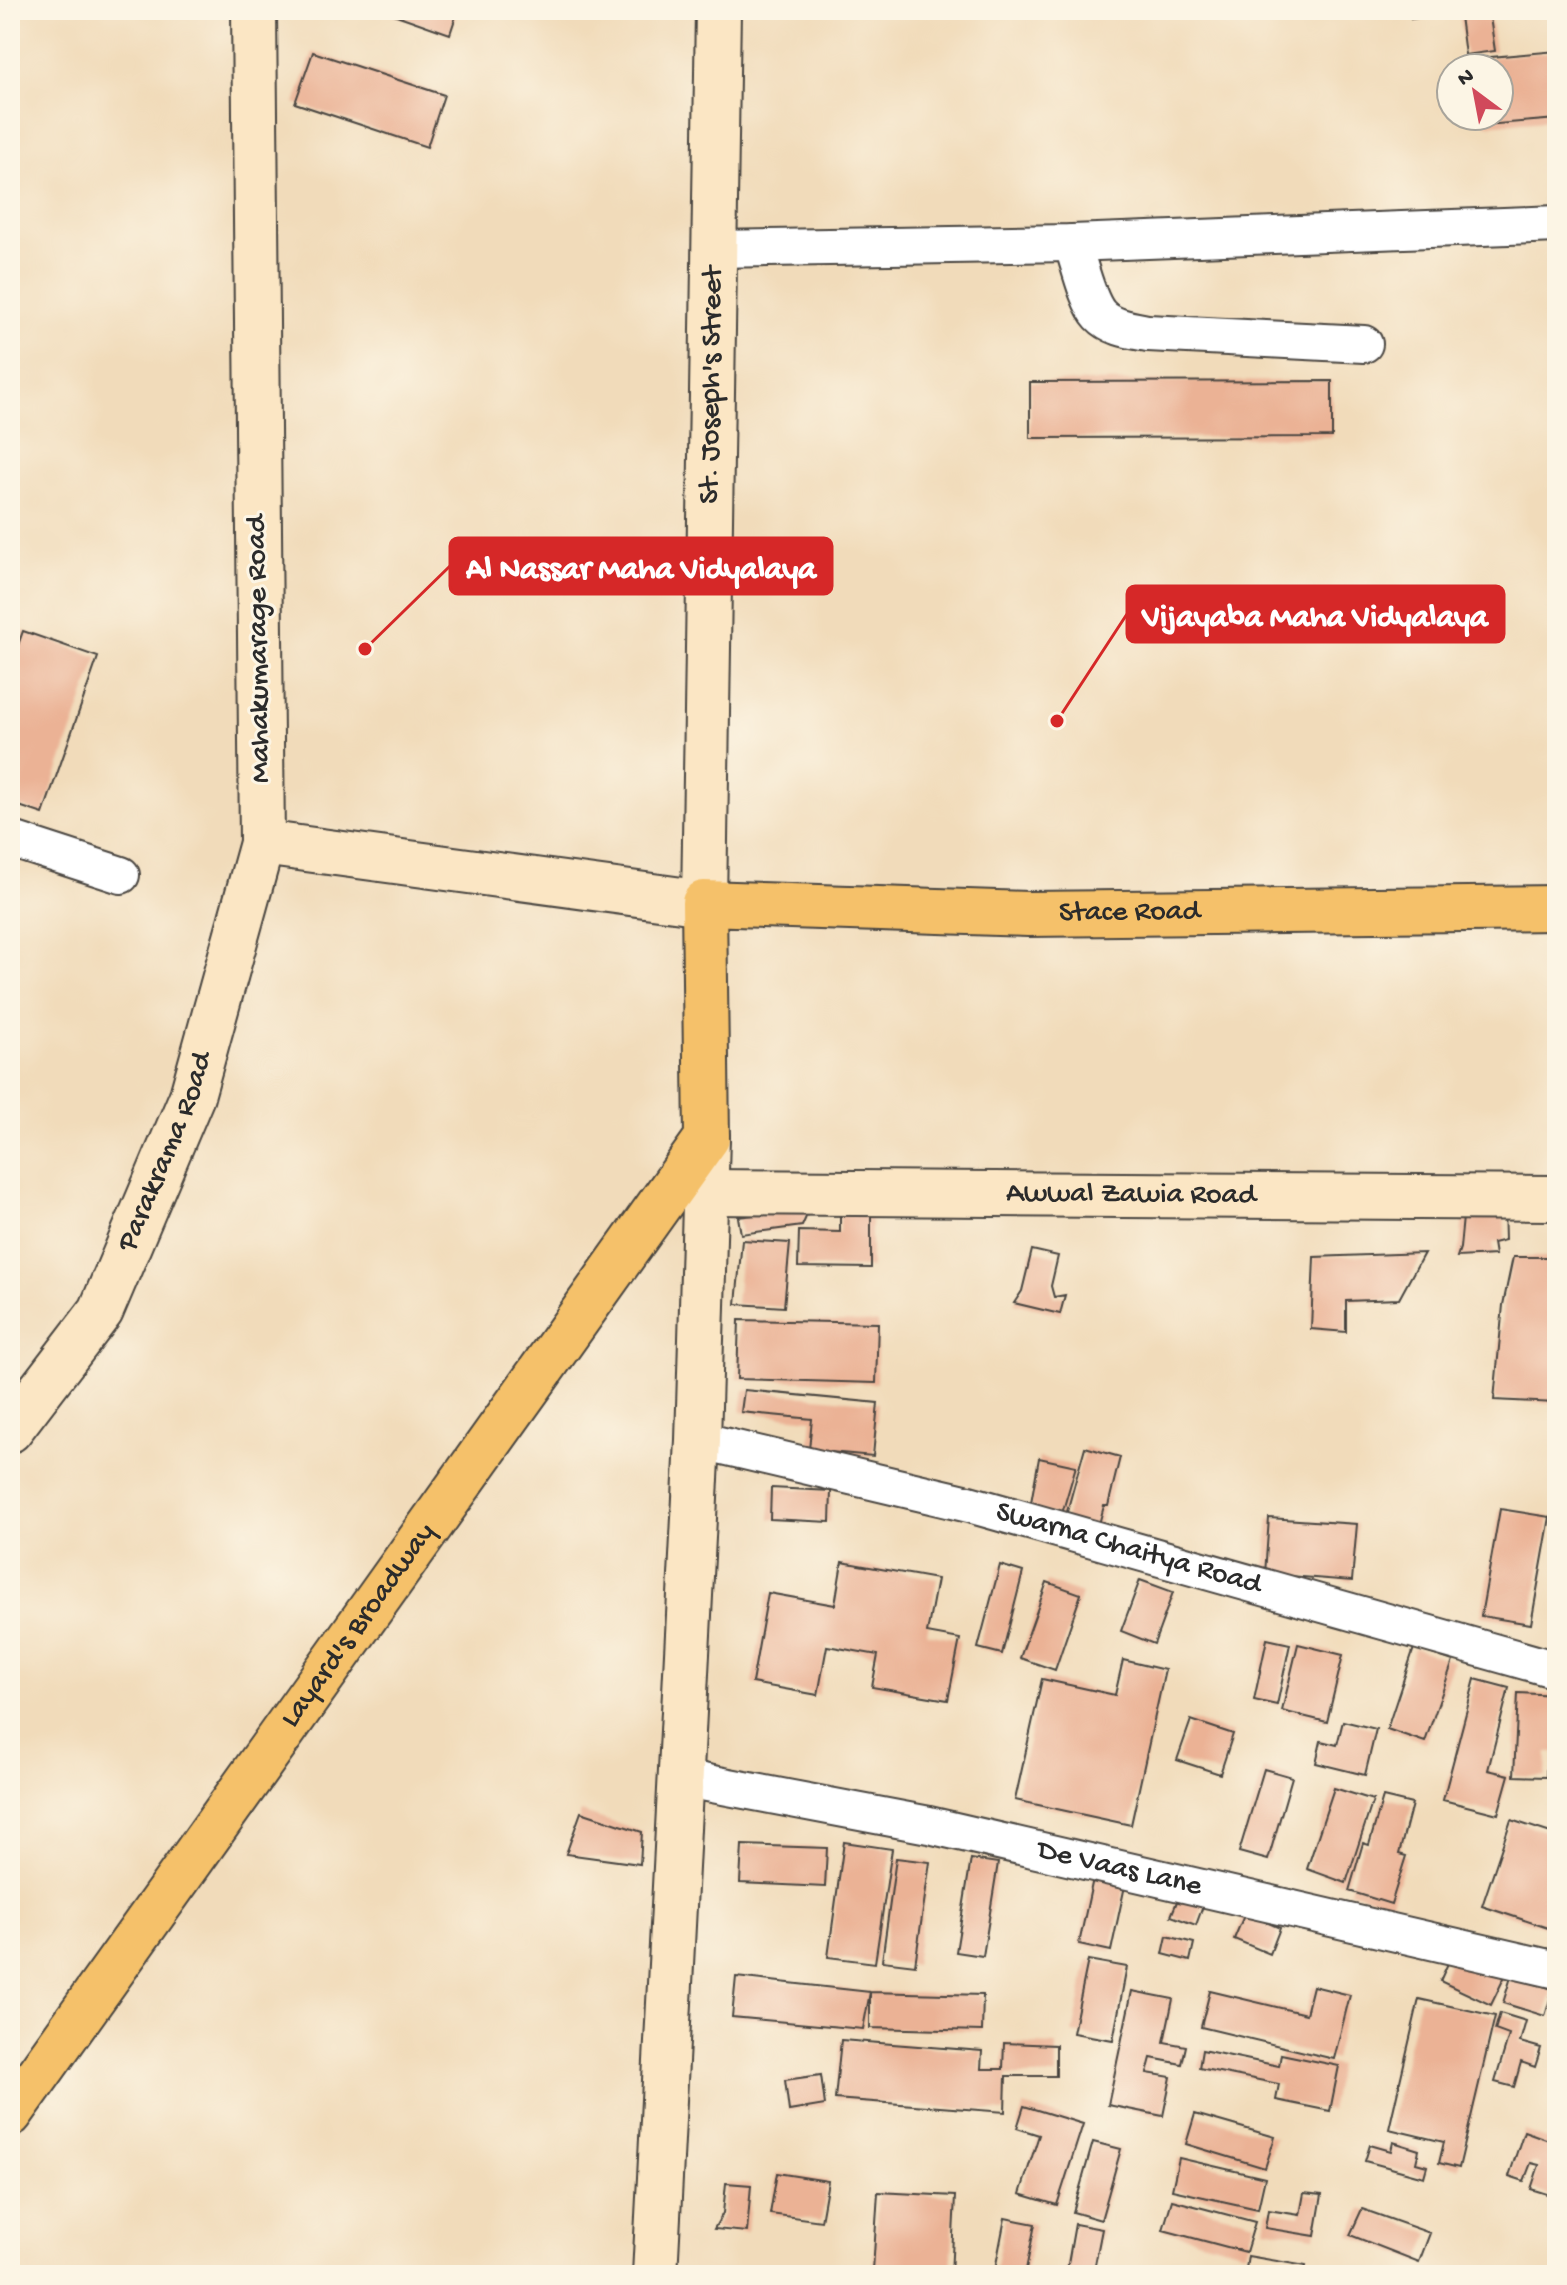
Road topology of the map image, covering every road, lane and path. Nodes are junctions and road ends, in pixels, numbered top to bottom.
1 (254, 10) edge
2 (718, 10) edge
3 (1557, 224) edge
4 (1072, 243) junction
5 (714, 249) junction
6 (1364, 344) dead end
7 (10, 839) edge
8 (262, 843) junction
9 (121, 875) dead end
10 (704, 903) junction
11 (1557, 908) edge
12 (707, 1138) junction
13 (705, 1192) junction
14 (1557, 1198) edge
15 (10, 1430) edge
16 (698, 1440) junction
17 (1557, 1670) edge
18 (681, 1778) junction
19 (1557, 1970) edge
20 (10, 2114) edge
21 (655, 2275) edge

1 - 8 street, Mahakumarage Road
2 - 5 street, St. Joseph's Street
3 - 4 street
4 - 5 street
4 - 6 street
5 - 10 street, St. Joseph's Street
7 - 9 street
8 - 10 street
8 - 15 street, Parakrama Road
10 - 11 main road, Stace Road
10 - 12 main road
12 - 13 street
12 - 20 main road, Layard's Broadway
13 - 14 street, Awwal Zawia Road
13 - 16 street
16 - 17 street, Swarna Chaitya Road
16 - 18 street
18 - 19 street, De Vaas Lane
18 - 21 street

